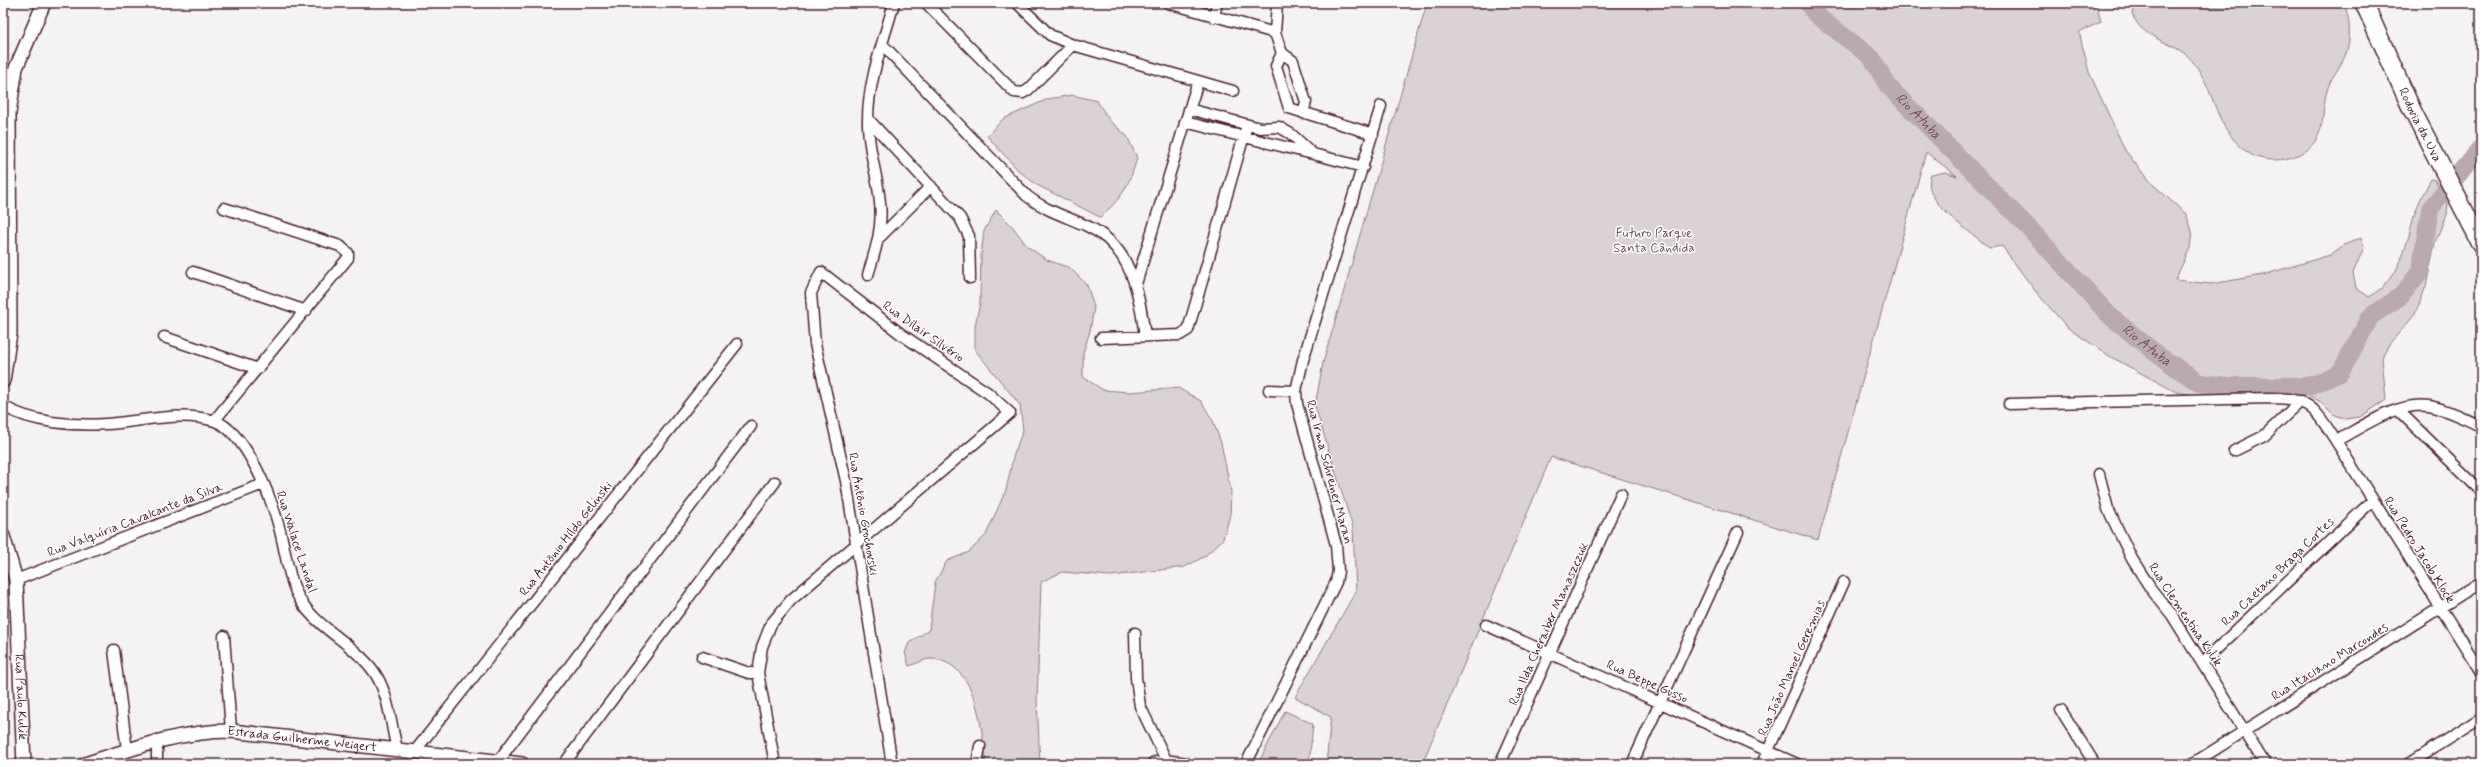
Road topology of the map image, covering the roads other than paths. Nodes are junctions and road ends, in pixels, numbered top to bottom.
1 (44, 3) edge
2 (894, 3) edge
3 (926, 3) edge
4 (1017, 3) edge
5 (1168, 3) edge
6 (1217, 3) edge
7 (1277, 3) edge
8 (2364, 3) edge
9 (1214, 17) junction
10 (1275, 33) junction
11 (883, 45) junction
12 (1073, 46) junction
13 (1282, 53) junction
14 (1198, 81) junction
15 (1233, 91) dead end
16 (1381, 106) dead end
17 (1189, 109) junction
18 (1303, 113) junction
19 (868, 119) junction
20 (1185, 122) junction
21 (1247, 125) junction
22 (1285, 130) junction
23 (1372, 134) junction
24 (1243, 137) junction
25 (1279, 146) junction
26 (1313, 154) junction
27 (1362, 167) junction
28 (932, 186) junction
29 (224, 208) dead end
30 (880, 237) junction
31 (2481, 243) edge
32 (193, 272) dead end
33 (821, 272) joint
34 (868, 275) dead end
35 (970, 278) dead end
36 (1136, 284) junction
37 (306, 311) junction
38 (1145, 336) junction
39 (164, 337) dead end
40 (1101, 338) dead end
41 (737, 344) dead end
42 (258, 369) junction
43 (3, 381) edge
44 (1269, 390) dead end
45 (1296, 392) junction
46 (2301, 401) junction
47 (2009, 404) dead end
48 (3, 406) edge
49 (2398, 410) junction
50 (214, 421) junction
51 (751, 426) dead end
52 (2481, 426) edge
53 (2336, 441) junction
54 (2234, 451) dead end
55 (2099, 474) dead end
56 (775, 482) dead end
57 (263, 484) junction
58 (2481, 491) edge
59 (1621, 494) dead end
60 (2373, 500) junction
61 (1738, 532) dead end
62 (3, 536) edge
63 (856, 544) junction
64 (16, 580) junction
65 (1844, 582) dead end
66 (2481, 582) edge
67 (2441, 608) junction
68 (1486, 625) dead end
69 (1135, 634) dead end
70 (224, 636) dead end
71 (114, 650) dead end
72 (1550, 653) junction
73 (702, 657) dead end
74 (2202, 663) junction
75 (2481, 672) edge
76 (758, 673) junction
77 (1660, 703) junction
78 (2061, 710) dead end
79 (2481, 718) edge
80 (231, 731) junction
81 (2245, 731) junction
82 (157, 741) junction
83 (980, 746) dead end
84 (397, 749) junction
85 (127, 750) junction
86 (415, 751) junction
87 (1768, 751) junction
88 (498, 761) junction
89 (1160, 763) edge
90 (24, 764) edge
91 (85, 764) edge
92 (157, 764) edge
93 (522, 764) edge
94 (564, 764) edge
95 (774, 764) edge
96 (892, 764) edge
97 (977, 764) edge
98 (1184, 764) edge
99 (1246, 764) edge
100 (1500, 764) edge
101 (1632, 764) edge
102 (1762, 764) edge
103 (1797, 764) edge
104 (2095, 764) edge
105 (2192, 764) edge
106 (2265, 764) edge
107 (2408, 764) edge

1 - 43 street
2 - 11 street
3 - 12 street
4 - 12 street
5 - 9 street
6 - 9 street
7 - 10 street
8 - 31 highway, Rodovia da Uva
9 - 10 street
10 - 13 street
11 - 19 street
11 - 36 street
12 - 14 street
13 - 18 street
13 - 18 street
14 - 15 street
14 - 17 street
16 - 23 street, Rua Irma Schreiner Maran
17 - 20 street
17 - 21 street
18 - 23 street
19 - 28 street
19 - 30 street
20 - 24 street
20 - 36 street
21 - 22 street
21 - 24 street
22 - 25 street
22 - 26 street
23 - 27 street, Rua Irma Schreiner Maran
24 - 25 street
24 - 38 street
25 - 26 street
26 - 27 street
27 - 45 street, Rua Irma Schreiner Maran
28 - 30 street
28 - 35 street
29 - 37 street
30 - 34 street
32 - 37 street
33 - 63 street, Rua Antônio Grochovski
33 - 63 street, Rua Dilair Silvério
36 - 38 street
37 - 42 street
38 - 40 street
39 - 42 street
41 - 86 street, Rua Antônio Hildo Gelinski
42 - 50 street
44 - 45 street
45 - 99 street, Rua Irma Schreiner Maran
46 - 47 street
46 - 53 street, Rua Pedro Jacob Klock
46 - 54 street
48 - 50 street, Rua Walace Landal
49 - 52 street
49 - 53 street
49 - 58 street
50 - 57 street, Rua Walace Landal
51 - 88 street
53 - 60 street, Rua Pedro Jacob Klock
55 - 74 street, Rua Clementina Kulik
56 - 94 street
57 - 64 street, Rua Valquíria Cavalcante da Silva
57 - 84 street, Rua Walace Landal
59 - 72 street, Rua Ilda Cheraiber Manaszczuk
60 - 67 street, Rua Pedro Jacob Klock
60 - 74 street, Rua Caetano Braga Cortes
61 - 77 street
62 - 64 street, Rua Paulo Kulik
63 - 76 street
63 - 96 street, Rua Antônio Grochovski
64 - 90 street, Rua Paulo Kulik
65 - 87 street, Rua João Manoel Geremias
66 - 67 street, Rua Itaciano Marcondes
67 - 75 street, Rua Pedro Jacob Klock
67 - 81 street, Rua Itaciano Marcondes
68 - 72 street, Rua Beppe Gusso
69 - 89 street
70 - 80 street
71 - 85 street
72 - 77 street, Rua Beppe Gusso
72 - 100 street, Rua Ilda Cheraiber Manaszczuk
73 - 76 street
74 - 81 street, Rua Clementina Kulik
76 - 95 street
77 - 87 street, Rua Beppe Gusso
77 - 101 street
78 - 104 street
79 - 107 street
80 - 82 street, Estrada Guilherme Weigert
80 - 84 street, Estrada Guilherme Weigert
81 - 105 street, Rua Itaciano Marcondes
81 - 106 street, Rua Clementina Kulik
82 - 85 street, Estrada Guilherme Weigert
82 - 92 street
83 - 97 street
84 - 86 street, Estrada Guilherme Weigert
85 - 91 street, Estrada Guilherme Weigert
86 - 88 street, Estrada Guilherme Weigert
87 - 102 street, Rua João Manoel Geremias
87 - 103 street, Rua Beppe Gusso
88 - 93 street, Estrada Guilherme Weigert
89 - 98 street

